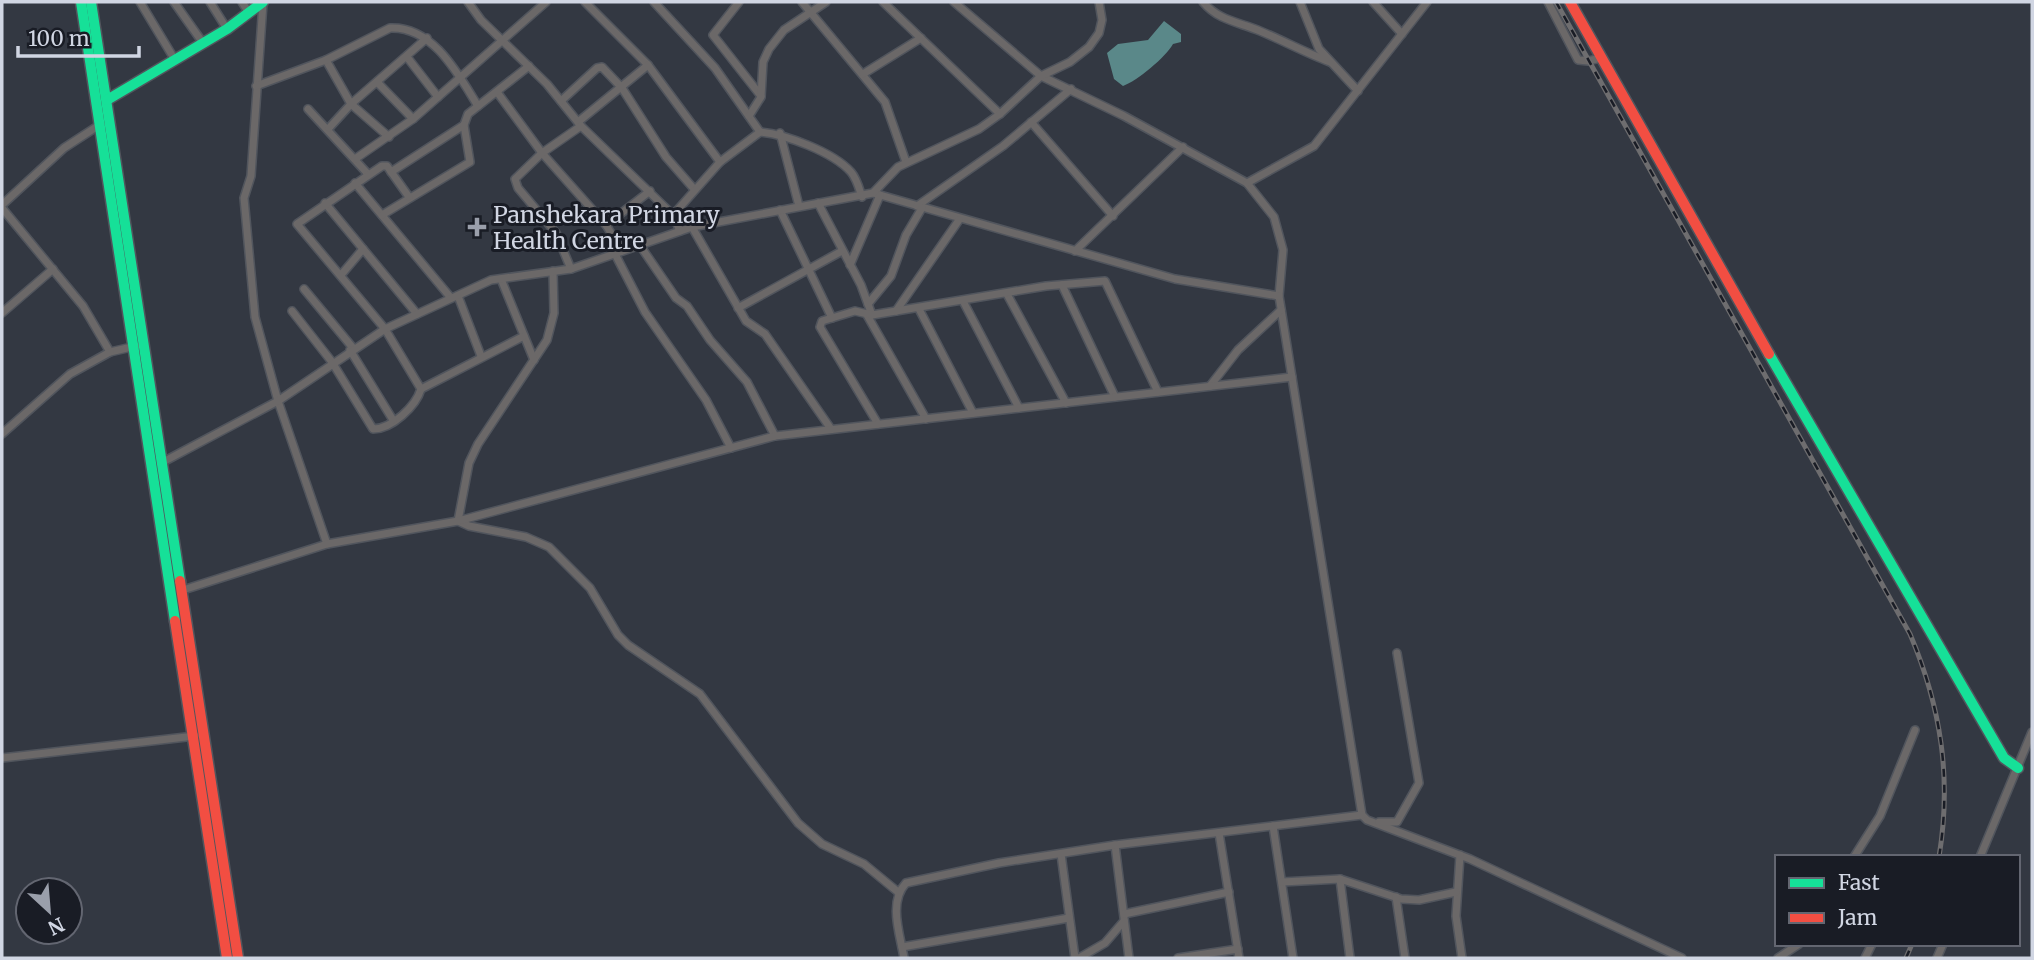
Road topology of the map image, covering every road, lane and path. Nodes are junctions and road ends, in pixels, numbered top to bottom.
1 (81, 2) edge
2 (91, 2) edge
3 (139, 2) edge
4 (174, 2) edge
5 (210, 2) edge
6 (242, 2) edge
7 (263, 2) edge
8 (468, 2) edge
9 (546, 2) edge
10 (585, 2) edge
11 (654, 2) edge
12 (739, 2) edge
13 (802, 2) edge
14 (826, 2) edge
15 (883, 2) edge
16 (954, 2) edge
17 (1099, 2) edge
18 (1203, 2) edge
19 (1300, 2) edge
20 (1373, 2) edge
21 (1427, 2) edge
22 (1548, 2) edge
23 (1570, 2) edge
24 (810, 10) junction
25 (249, 13) junction
26 (227, 29) junction
27 (1402, 34) junction
28 (427, 38) junction
29 (921, 38) junction
30 (501, 39) junction
31 (203, 43) junction
32 (407, 57) junction
33 (1601, 58) junction
34 (175, 60) junction
35 (326, 60) junction
36 (1330, 62) junction
37 (648, 65) junction
38 (529, 66) junction
39 (863, 74) junction
40 (1041, 76) junction
41 (460, 78) junction
42 (377, 82) junction
43 (256, 86) junction
44 (622, 88) junction
45 (1070, 89) junction
46 (1358, 91) junction
47 (497, 92) junction
48 (438, 97) junction
49 (761, 97) junction
50 (107, 100) junction
51 (561, 102) junction
52 (351, 104) junction
53 (478, 106) junction
54 (308, 109) dead end
55 (1000, 114) junction
56 (749, 116) junction
57 (413, 119) junction
58 (1031, 122) junction
59 (102, 124) junction
60 (579, 124) junction
61 (464, 125) junction
62 (329, 128) junction
63 (760, 132) junction
64 (779, 133) junction
65 (389, 137) junction
66 (1183, 147) junction
67 (542, 153) junction
68 (355, 159) junction
69 (720, 162) junction
70 (906, 162) junction
71 (391, 172) junction
72 (368, 173) junction
73 (355, 183) junction
74 (1247, 183) junction
75 (694, 189) junction
76 (650, 191) junction
77 (877, 194) junction
78 (409, 197) junction
79 (862, 197) junction
80 (325, 203) junction
81 (818, 203) junction
82 (2, 206) edge
83 (799, 206) junction
84 (919, 207) junction
85 (779, 210) junction
86 (382, 215) junction
87 (673, 215) junction
88 (1113, 216) junction
89 (959, 220) junction
90 (606, 225) junction
91 (692, 227) junction
92 (680, 231) junction
93 (639, 244) junction
94 (363, 249) junction
95 (842, 251) junction
96 (1075, 251) junction
97 (618, 252) junction
98 (850, 265) junction
99 (53, 269) junction
100 (571, 269) junction
101 (808, 269) junction
102 (553, 271) junction
103 (341, 275) junction
104 (501, 279) junction
105 (1062, 285) junction
106 (304, 289) dead end
107 (1007, 294) junction
108 (1279, 296) junction
109 (454, 297) junction
110 (963, 301) junction
111 (868, 304) junction
112 (738, 308) junction
113 (919, 309) junction
114 (1282, 310) junction
115 (292, 311) dead end
116 (895, 311) junction
117 (2, 313) edge
118 (417, 314) junction
119 (870, 315) junction
120 (832, 318) junction
121 (385, 329) junction
122 (524, 336) junction
123 (136, 346) junction
124 (352, 349) junction
125 (110, 352) junction
126 (481, 356) junction
127 (534, 360) junction
128 (332, 362) junction
129 (1292, 377) junction
130 (1210, 386) junction
131 (421, 389) junction
132 (1158, 392) junction
133 (1115, 397) junction
134 (278, 401) junction
135 (1066, 402) junction
136 (1019, 408) junction
137 (973, 413) junction
138 (926, 419) junction
139 (393, 420) junction
140 (878, 424) junction
141 (831, 429) junction
142 (2, 434) edge
143 (775, 436) junction
144 (731, 448) junction
145 (163, 462) junction
146 (457, 521) junction
147 (327, 544) junction
148 (183, 590) junction
149 (186, 640) junction
150 (1397, 653) dead end
151 (1915, 730) dead end
152 (2032, 732) edge
153 (196, 736) junction
154 (2, 758) edge
155 (2018, 768) junction
156 (1362, 815) junction
157 (1372, 821) junction
158 (1273, 826) junction
159 (1219, 834) junction
160 (1115, 845) junction
161 (1061, 854) junction
162 (1461, 855) junction
163 (1855, 855) edge
164 (1981, 855) edge
165 (1339, 879) junction
166 (1282, 882) junction
167 (898, 892) junction
168 (1228, 892) junction
169 (1457, 892) junction
170 (1396, 897) junction
171 (1124, 917) junction
172 (1069, 918) junction
173 (902, 947) junction
174 (1789, 947) edge
175 (1238, 949) junction
176 (1669, 956) edge
177 (228, 958) edge
178 (238, 958) edge
179 (904, 958) edge
180 (1077, 958) edge
181 (1129, 958) edge
182 (1178, 958) edge
183 (1239, 958) edge
184 (1293, 958) edge
185 (1350, 958) edge
186 (1405, 958) edge
187 (1462, 958) edge
188 (1682, 958) edge
189 (1778, 958) edge

1 - 59 street
2 - 50 street
3 - 34 street
4 - 31 street
5 - 26 street
6 - 25 street
7 - 25 street
7 - 43 street
8 - 30 street
9 - 30 street
10 - 37 street
11 - 56 street
12 - 49 street
13 - 24 street
14 - 24 street
15 - 29 street
16 - 40 street
17 - 40 street
18 - 36 street
19 - 36 street
20 - 27 street
21 - 27 street
22 - 33 street
23 - 33 street
24 - 39 street
24 - 49 street
25 - 26 street
26 - 31 street
27 - 46 street
28 - 32 street
28 - 35 street
28 - 41 street
29 - 39 street
29 - 55 street
30 - 38 street
30 - 41 street
31 - 34 street
32 - 42 street
32 - 48 street
33 - 155 street
34 - 50 street
35 - 43 street
35 - 52 street
36 - 46 street
37 - 44 street
37 - 69 street
38 - 47 street
38 - 51 street
39 - 70 street
40 - 45 street
40 - 55 street
41 - 48 street
41 - 53 street
42 - 52 street
42 - 57 street
43 - 134 street
44 - 51 street
44 - 60 street
44 - 75 street
45 - 58 street
45 - 66 street
46 - 74 street
47 - 53 street
47 - 67 street
48 - 57 street
49 - 56 street
50 - 145 street
51 - 60 street
52 - 62 street
52 - 65 street
53 - 61 street
54 - 62 street
55 - 70 street
56 - 63 street
57 - 65 street
58 - 84 street
58 - 88 street
59 - 82 street
59 - 123 street
60 - 67 street
60 - 76 street
61 - 71 street
61 - 78 street
62 - 68 street
63 - 64 street
63 - 69 street
64 - 79 street
64 - 83 street
65 - 68 street
66 - 74 street
66 - 88 street
67 - 90 street
67 - 100 street
68 - 72 street
69 - 75 street
70 - 77 street
71 - 72 street
71 - 78 street
72 - 73 street
73 - 80 street
73 - 86 street
74 - 108 street
75 - 87 street
76 - 87 street
76 - 90 street
77 - 79 street
77 - 84 street
77 - 98 street
78 - 86 street
79 - 81 street
80 - 94 street
80 - 103 street
81 - 83 street
81 - 95 street
82 - 99 street
83 - 85 street
84 - 89 street
84 - 111 street
85 - 91 street
85 - 101 street
86 - 109 street
87 - 92 street
88 - 96 street
89 - 96 street
89 - 116 street
90 - 97 street
91 - 92 street
91 - 112 street
92 - 93 street
93 - 97 street
93 - 143 street
94 - 103 street
94 - 118 street
95 - 98 street
95 - 101 street
96 - 108 street
97 - 100 street
97 - 144 street
98 - 111 street
99 - 117 street
99 - 125 street
100 - 102 street
101 - 112 street
101 - 120 street
102 - 104 street
102 - 127 street
103 - 121 street
104 - 109 street
104 - 122 street
105 - 107 street
105 - 132 street
105 - 133 street
106 - 124 street
107 - 110 street
107 - 135 street
108 - 114 street
109 - 118 street
109 - 126 street
110 - 113 street
110 - 136 street
111 - 119 street
112 - 141 street
113 - 116 street
113 - 137 street
114 - 129 street
114 - 130 street
115 - 128 street
116 - 119 street
118 - 121 street
119 - 120 street
119 - 138 street
120 - 140 street
121 - 124 street
121 - 131 street
122 - 126 street
122 - 127 street
123 - 125 street
123 - 149 street
124 - 128 street
124 - 139 street
125 - 142 street
126 - 131 street
127 - 146 street
128 - 134 street
128 - 139 street
129 - 130 street
129 - 156 street
130 - 132 street
131 - 139 street
132 - 133 street
133 - 135 street
134 - 145 street
134 - 147 street
135 - 136 street
136 - 137 street
137 - 138 street
138 - 140 street
140 - 141 street
141 - 143 street
143 - 144 street
144 - 146 street
145 - 148 street
146 - 147 street
146 - 167 street
147 - 148 street
148 - 149 street
149 - 153 street
149 - 178 street
150 - 157 street
151 - 163 street
152 - 155 street
153 - 154 street
153 - 177 street
155 - 164 street
156 - 157 street
156 - 158 street
157 - 162 street
158 - 159 street
158 - 166 street
159 - 160 street
159 - 168 street
160 - 161 street
160 - 171 street
161 - 167 street
161 - 172 street
162 - 169 street
162 - 176 street
165 - 166 street
165 - 170 street
165 - 185 street
166 - 184 street
167 - 173 street
168 - 171 street
168 - 175 street
169 - 170 street
169 - 187 street
170 - 186 street
171 - 180 street
171 - 181 street
172 - 173 street
172 - 180 street
173 - 179 street
174 - 189 street
175 - 182 street
175 - 183 street
176 - 188 street

